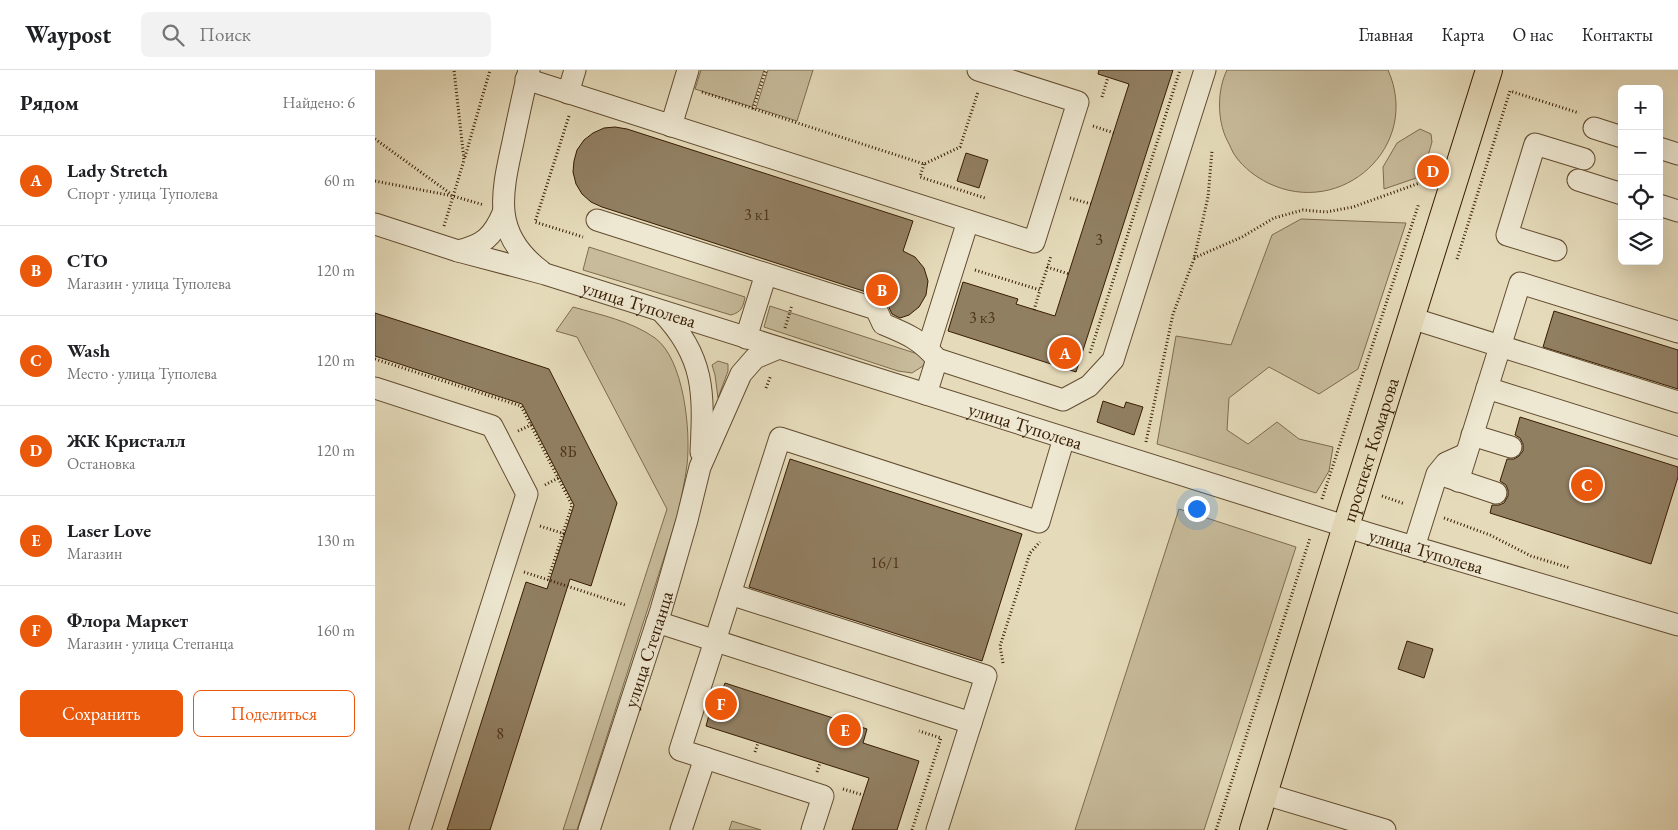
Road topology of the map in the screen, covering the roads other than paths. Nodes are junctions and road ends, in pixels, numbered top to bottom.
1 (575, 70) edge
2 (688, 70) edge
3 (1205, 70) edge
4 (1489, 70) edge
5 (527, 75) edge
6 (978, 79) edge
7 (572, 94) junction
8 (1591, 122) road end
9 (671, 126) junction
10 (1618, 135) edge
11 (1663, 149) edge
12 (1678, 154) edge
13 (1584, 159) dead end
14 (1578, 180) dead end
15 (1618, 193) edge
16 (1663, 206) edge
17 (494, 209) junction
18 (1678, 211) edge
19 (597, 220) dead end
20 (968, 221) junction
21 (375, 224) edge
22 (448, 248) junction
23 (1556, 250) dead end
24 (545, 274) junction
25 (766, 274) junction
26 (661, 312) junction
27 (1411, 318) junction
28 (1678, 332) edge
29 (746, 338) junction
30 (1500, 346) junction
31 (779, 348) junction
32 (932, 354) junction
33 (375, 388) edge
34 (1487, 388) junction
35 (926, 394) junction
36 (1678, 402) edge
37 (1064, 438) junction
38 (1469, 444) junction
39 (1511, 447) dead end
40 (1678, 448) edge
41 (700, 467) junction
42 (1437, 474) junction
43 (1458, 480) junction
44 (1496, 493) dead end
45 (1346, 526) junction
46 (1414, 547) junction
47 (730, 594) junction
48 (657, 622) junction
49 (1678, 625) edge
50 (715, 641) junction
51 (971, 723) junction
52 (705, 758) junction
53 (1265, 794) junction
54 (1340, 824) edge
55 (420, 830) edge
56 (589, 830) edge
57 (681, 830) edge
58 (813, 830) edge
59 (937, 830) edge
60 (1253, 830) edge
61 (1385, 830) edge

1 - 7 street
2 - 9 street
3 - 32 street
4 - 27 main road, проспект Комарова
5 - 7 street
5 - 17 street
6 - 20 street
7 - 9 street
8 - 10 street
9 - 20 street
11 - 12 street
13 - 23 street
14 - 15 street
16 - 18 street
17 - 22 street
17 - 24 street
19 - 25 street
20 - 32 street
21 - 22 street, улица Туполева
22 - 24 street, улица Туполева
24 - 26 street, улица Туполева
25 - 29 street
25 - 32 street
26 - 29 street, улица Туполева
26 - 41 street, улица Степанца
27 - 30 street
27 - 45 main road, проспект Комарова
28 - 30 street
29 - 31 street, улица Туполева
30 - 34 street
30 - 36 street
31 - 35 street, улица Туполева
31 - 41 street, улица Степанца
32 - 35 street
33 - 55 street
34 - 38 street
34 - 40 street
35 - 37 street, улица Туполева
37 - 45 street, улица Туполева
37 - 47 street
38 - 39 street
38 - 42 street
38 - 43 street
41 - 48 street, улица Степанца
42 - 43 street
42 - 46 street
43 - 44 street
45 - 46 street, улица Туполева
45 - 53 main road, проспект Комарова
46 - 49 street, улица Туполева
47 - 50 street
47 - 51 street
48 - 50 street
48 - 56 street, улица Степанца
50 - 51 street
50 - 52 street
51 - 59 street
52 - 57 street
52 - 58 street
53 - 54 street
53 - 60 main road, проспект Комарова
54 - 61 street

